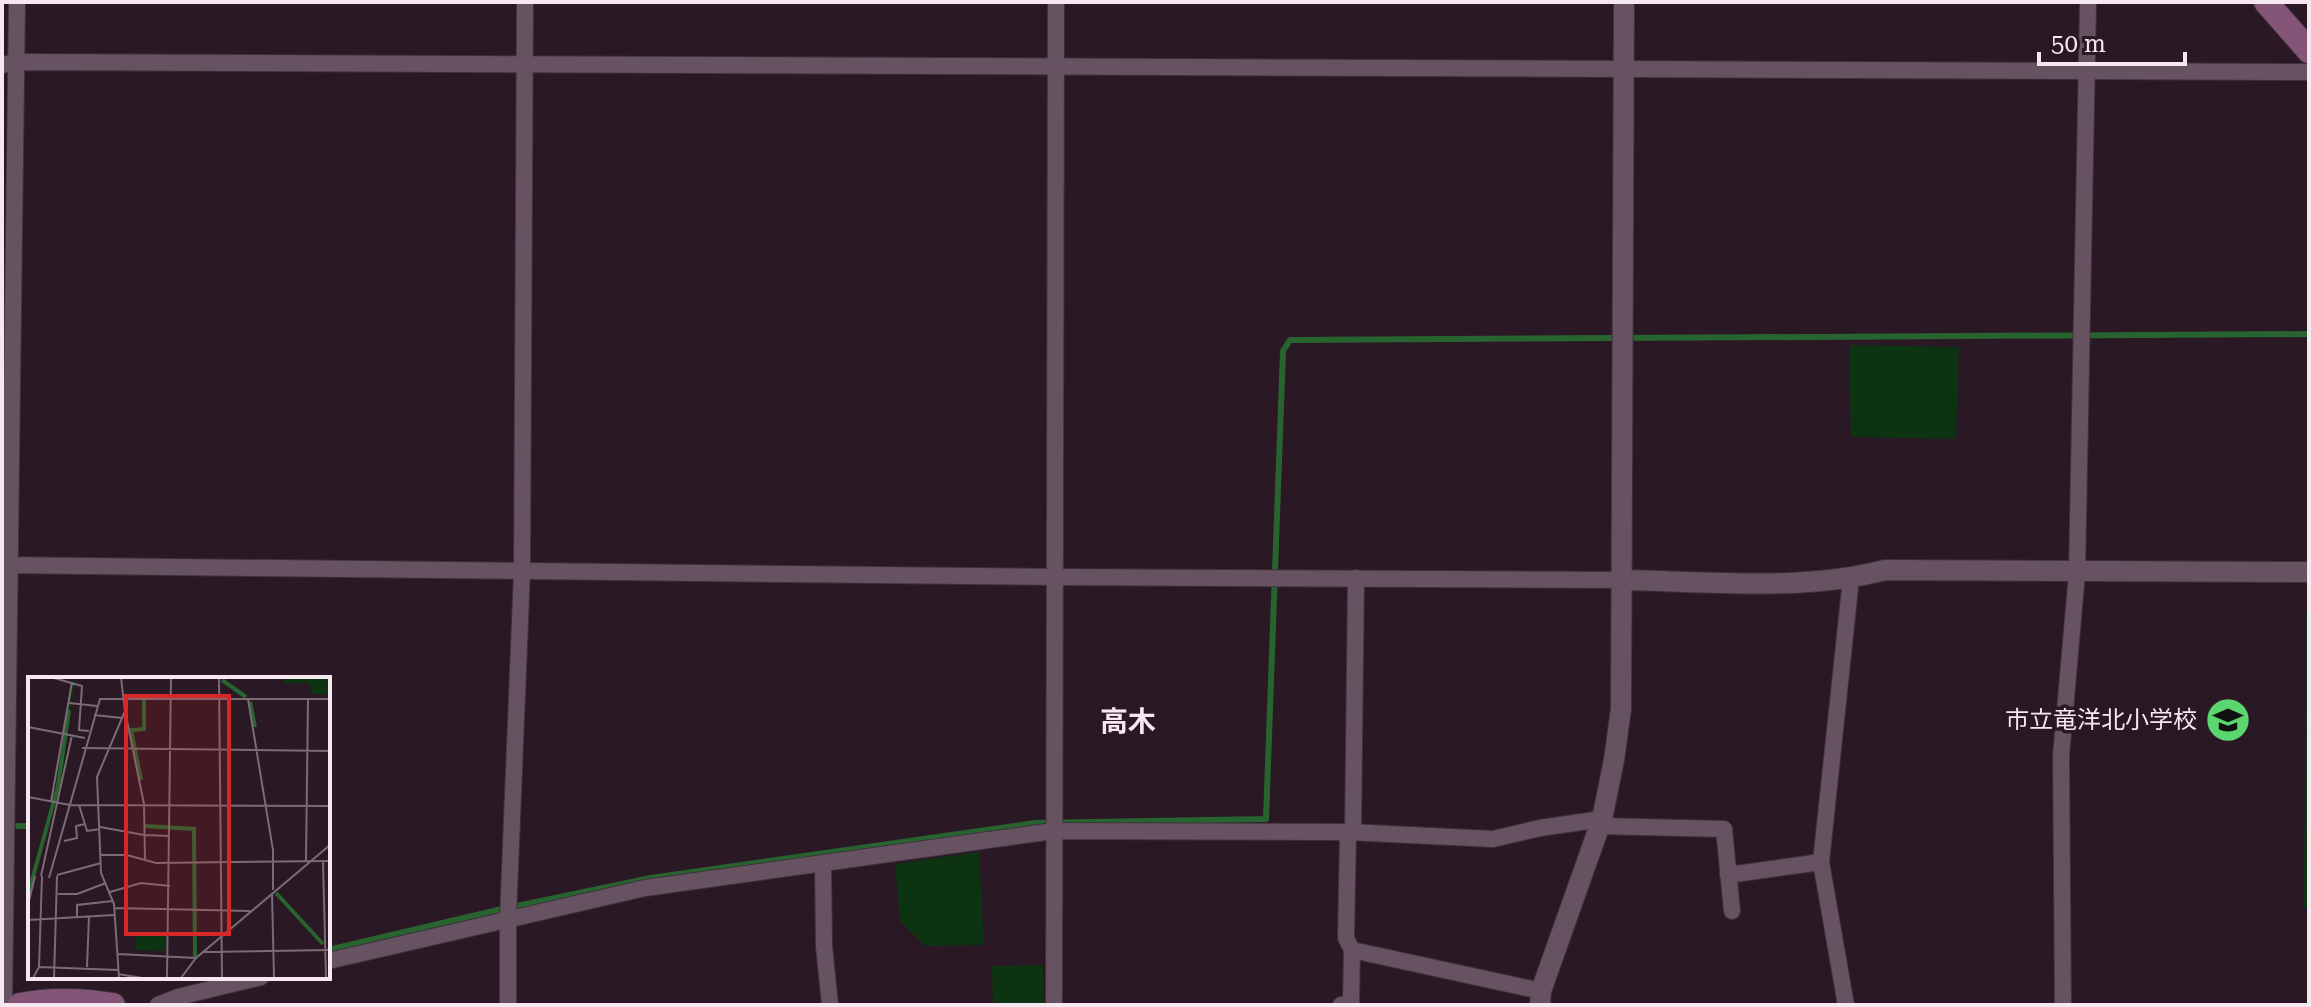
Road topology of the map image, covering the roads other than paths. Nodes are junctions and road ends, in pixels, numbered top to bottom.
1 (17, 2) edge
2 (525, 2) edge
3 (1056, 2) edge
4 (1624, 2) edge
5 (2088, 2) edge
6 (2266, 2) edge
7 (2309, 51) edge
8 (9, 63) edge
9 (525, 65) junction
10 (1055, 68) junction
11 (1623, 70) junction
12 (2087, 72) junction
13 (2309, 72) edge
14 (6, 565) edge
15 (522, 572) junction
16 (2309, 572) edge
17 (2077, 573) junction
18 (1054, 577) junction
19 (1356, 578) junction
20 (1851, 579) junction
21 (1620, 580) junction
22 (1600, 822) junction
23 (1053, 831) junction
24 (1351, 832) junction
25 (1821, 862) junction
26 (823, 864) junction
27 (1728, 875) junction
28 (1732, 911) dead end
29 (3, 918) edge
30 (508, 918) junction
31 (1352, 950) junction
32 (330, 961) edge
33 (253, 979) edge
34 (1541, 998) edge
35 (4, 1005) edge
36 (20, 1005) edge
37 (113, 1005) edge
38 (158, 1005) edge
39 (508, 1005) edge
40 (830, 1005) edge
41 (1054, 1005) edge
42 (1341, 1005) edge
43 (1846, 1005) edge
44 (2063, 1005) edge

1 - 8 street
2 - 9 street
3 - 10 street
4 - 11 street
5 - 12 street
6 - 7 main road
8 - 9 street
8 - 14 street
9 - 10 street
9 - 15 street
10 - 11 street
10 - 18 street
11 - 12 street
11 - 21 street
12 - 13 street
12 - 17 street
14 - 15 street
14 - 29 street
15 - 18 street
15 - 30 street
16 - 17 street
17 - 20 street
17 - 44 street
18 - 19 street
18 - 23 street
19 - 21 street
19 - 24 street
20 - 21 street
20 - 25 street
21 - 22 street
22 - 24 street
22 - 27 street
22 - 34 street
23 - 24 street
23 - 26 street
23 - 41 street
24 - 31 street
25 - 27 street
25 - 43 street
26 - 30 street
26 - 40 street
27 - 28 street
29 - 35 street
30 - 32 street
30 - 39 street
31 - 34 street
31 - 42 street
33 - 38 street
36 - 37 main road

